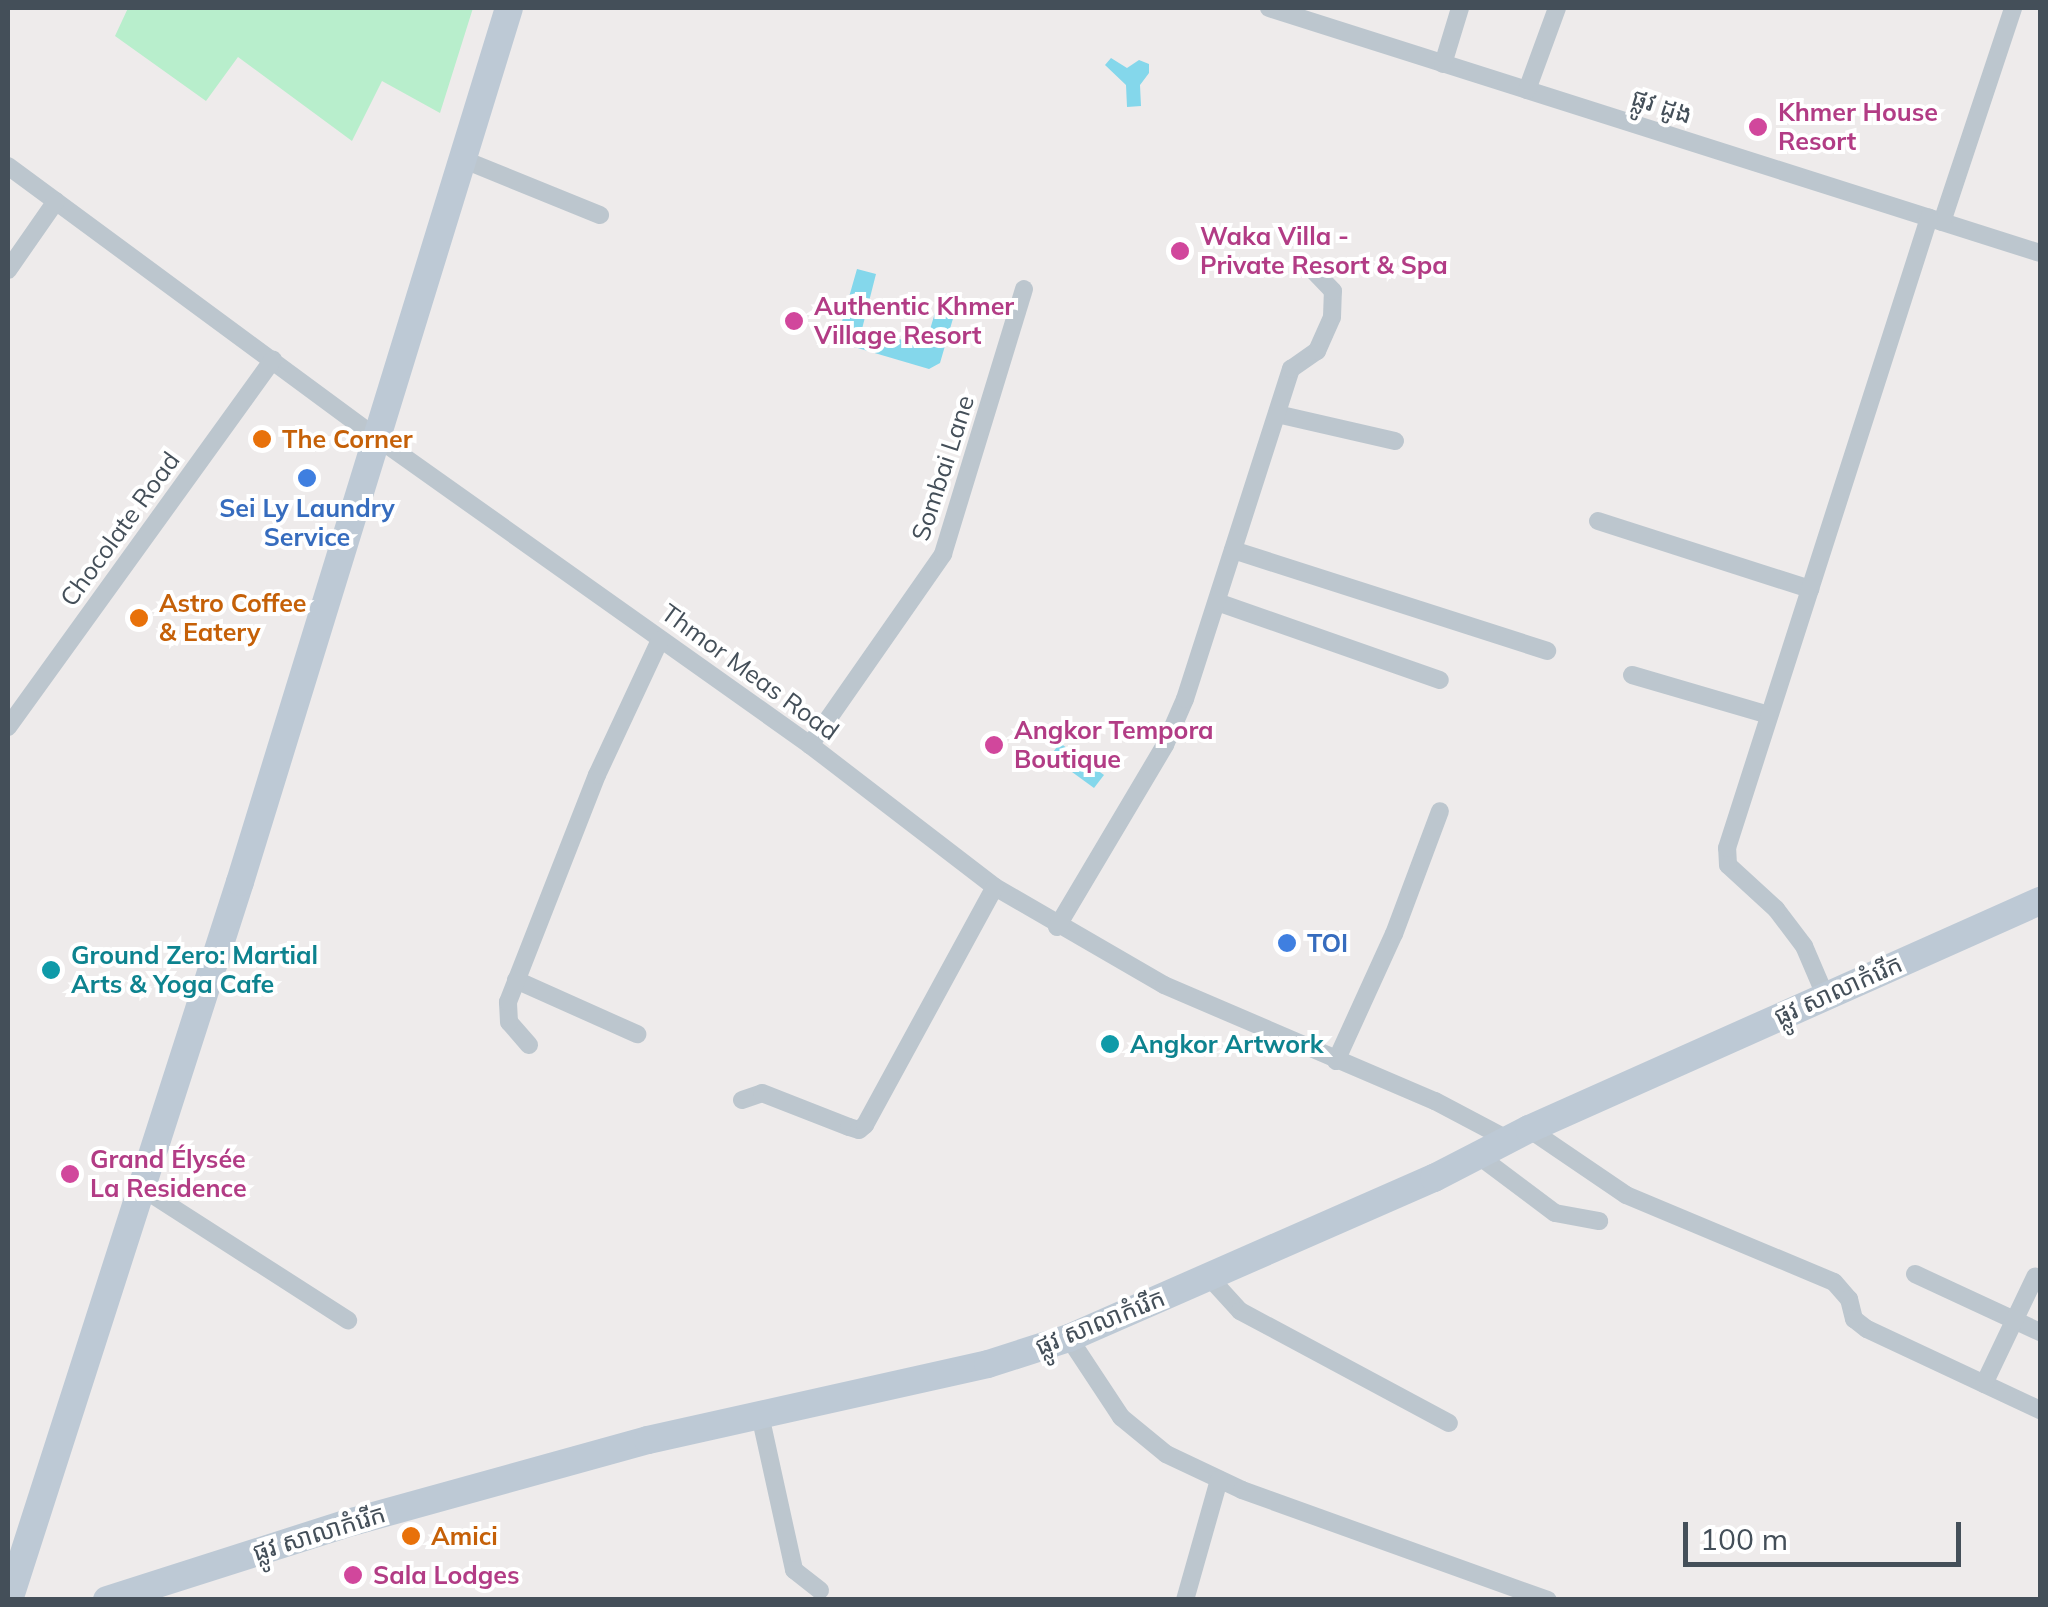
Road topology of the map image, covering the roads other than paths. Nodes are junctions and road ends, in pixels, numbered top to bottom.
1 (509, 8) edge
2 (1269, 8) edge
3 (1460, 8) edge
4 (1556, 8) edge
5 (2013, 8) edge
6 (1443, 64) junction
7 (1527, 90) junction
8 (462, 159) junction
9 (8, 166) edge
10 (56, 201) junction
11 (600, 215) dead end
12 (1935, 220) junction
13 (2040, 253) edge
14 (8, 270) edge
15 (1314, 271) dead end
16 (1024, 289) dead end
17 (273, 359) junction
18 (1277, 414) junction
19 (376, 437) junction
20 (1395, 441) dead end
21 (1598, 522) dead end
22 (1233, 550) junction
23 (1810, 589) junction
24 (1217, 602) junction
25 (660, 640) junction
26 (1547, 651) dead end
27 (1632, 675) dead end
28 (1440, 680) dead end
29 (1769, 715) junction
30 (8, 728) edge
31 (820, 732) junction
32 (1440, 811) dead end
33 (995, 887) junction
34 (2040, 901) edge
35 (1058, 927) junction
36 (516, 980) junction
37 (1825, 995) junction
38 (637, 1034) dead end
39 (529, 1045) dead end
40 (1336, 1061) junction
41 (742, 1100) dead end
42 (1519, 1135) junction
43 (1478, 1156) junction
44 (142, 1188) junction
45 (1599, 1221) dead end
46 (1915, 1274) dead end
47 (1209, 1277) junction
48 (2035, 1278) dead end
49 (348, 1320) dead end
50 (2016, 1321) junction
51 (2040, 1332) edge
52 (1069, 1338) junction
53 (1984, 1384) junction
54 (2040, 1410) edge
55 (760, 1415) junction
56 (1449, 1423) dead end
57 (1219, 1480) junction
58 (820, 1590) dead end
59 (1501, 1592) edge
60 (9, 1600) edge
61 (108, 1600) edge
62 (1186, 1600) edge
63 (1548, 1600) edge

1 - 8 street
2 - 6 street, ផ្លូវ ដូង
3 - 6 street
4 - 7 street
5 - 12 street
6 - 7 street, ផ្លូវ ដូង
7 - 12 street, ផ្លូវ ដូង
8 - 11 street
8 - 19 street
9 - 10 street, Thmor Meas Road
10 - 14 street
10 - 17 street, Thmor Meas Road
12 - 13 street, ផ្លូវ ដូង
12 - 23 street
15 - 18 street
16 - 31 street, Sombai Lane
17 - 19 street, Thmor Meas Road
17 - 30 street, Chocolate Road
18 - 20 street
18 - 22 street
19 - 25 street, Thmor Meas Road
19 - 44 street
21 - 23 street
22 - 24 street
22 - 26 street
23 - 29 street
24 - 28 street
24 - 35 street
25 - 31 street, Thmor Meas Road
25 - 36 street
27 - 29 street
29 - 37 street
31 - 33 street, Thmor Meas Road
32 - 40 street
33 - 35 street, Thmor Meas Road
33 - 41 street
34 - 37 street, ផ្លូវ សាលាកំរើក
35 - 40 street, Thmor Meas Road
36 - 38 street
36 - 39 street
37 - 42 street, ផ្លូវ សាលាកំរើក
40 - 42 street, Thmor Meas Road
42 - 43 street, ផ្លូវ សាលាកំរើក
42 - 53 street, Thmor Meas Road
43 - 45 street
43 - 47 street, ផ្លូវ សាលាកំរើក
44 - 49 street
44 - 60 street
46 - 50 street
47 - 52 street, ផ្លូវ សាលាកំរើក
47 - 56 street
48 - 50 street
50 - 51 street
50 - 53 street
52 - 55 street, ផ្លូវ សាលាកំរើក
52 - 57 street
53 - 54 street, Thmor Meas Road
55 - 58 street
55 - 61 street, ផ្លូវ សាលាកំរើក
57 - 59 street
57 - 62 street
59 - 63 street

